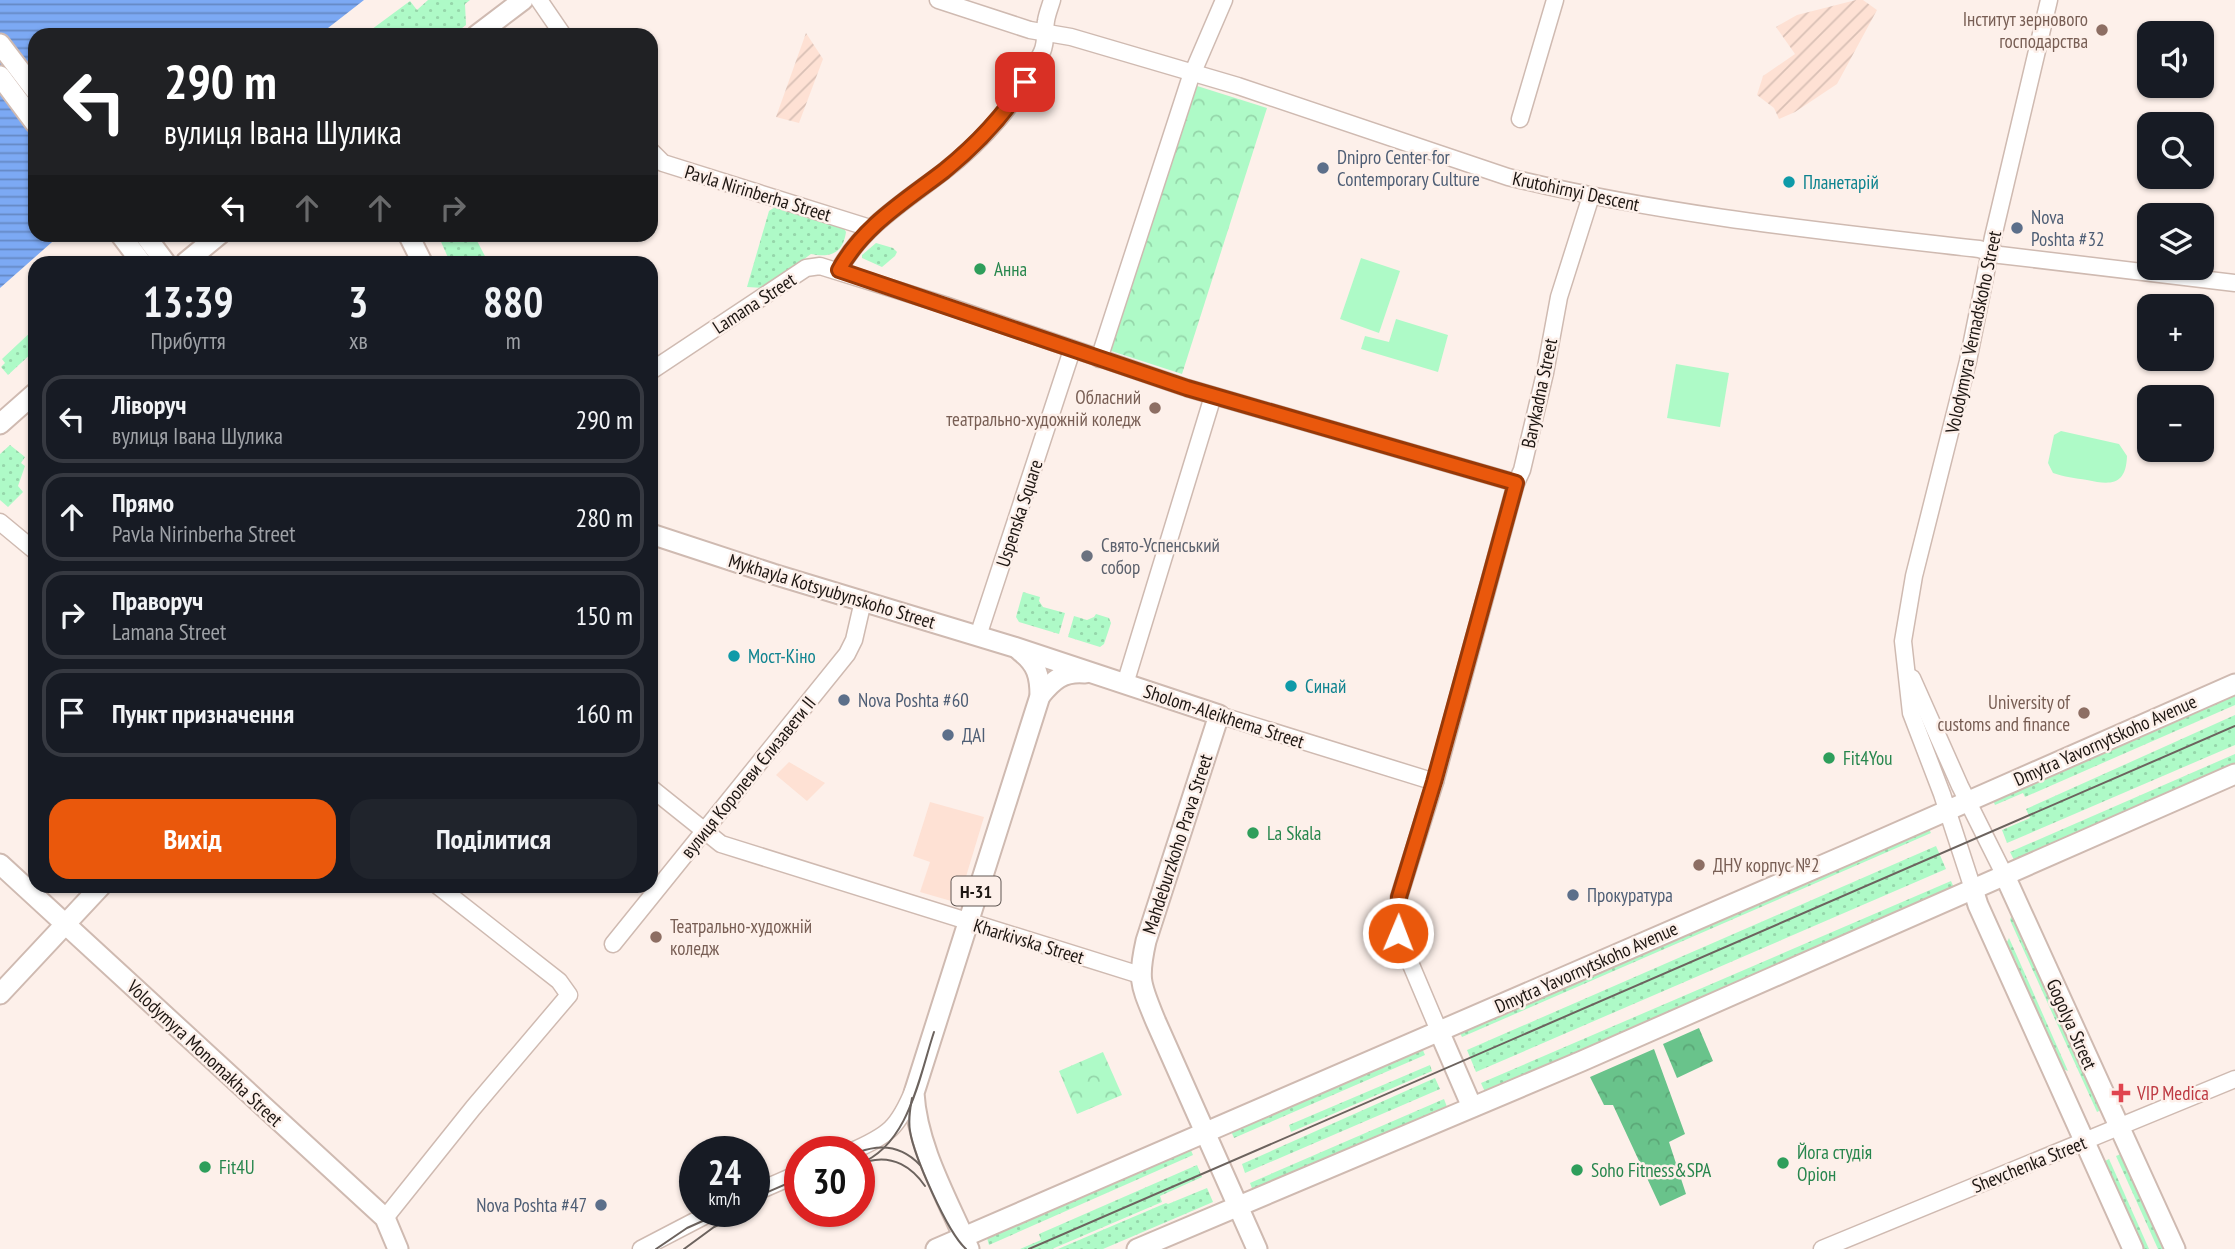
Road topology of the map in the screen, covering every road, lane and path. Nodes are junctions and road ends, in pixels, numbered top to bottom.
1 (523, 0) edge
2 (539, 0) edge
3 (939, 0) edge
4 (1052, 0) edge
5 (1224, 0) edge
6 (1555, 0) edge
7 (2049, 0) edge
8 (486, 28) edge
9 (558, 28) edge
10 (1046, 34) junction
11 (0, 44) edge
12 (1192, 73) junction
13 (0, 76) edge
14 (28, 81) edge
15 (28, 113) edge
16 (1520, 119) dead end
17 (658, 158) edge
18 (1591, 196) junction
19 (870, 228) junction
20 (210, 242) edge
21 (1990, 252) junction
22 (193, 256) edge
23 (839, 270) junction
24 (2235, 283) edge
25 (1072, 350) junction
26 (1099, 359) junction
27 (658, 366) edge
28 (1213, 396) junction
29 (28, 399) edge
30 (0, 424) edge
31 (1516, 483) junction
32 (0, 522) edge
33 (658, 536) edge
34 (28, 545) edge
35 (863, 601) junction
36 (978, 636) junction
37 (1014, 646) junction
38 (1905, 664) junction
39 (1090, 673) junction
40 (1125, 684) junction
41 (2235, 684) edge
42 (1040, 696) junction
43 (1219, 715) junction
44 (2235, 774) edge
45 (1434, 782) junction
46 (658, 794) edge
47 (1968, 800) junction
48 (1947, 810) junction
49 (704, 831) junction
50 (0, 864) edge
51 (2005, 876) junction
52 (658, 888) edge
53 (1973, 889) junction
54 (28, 890) edge
55 (31, 893) edge
56 (94, 893) edge
57 (447, 893) edge
58 (654, 893) edge
59 (967, 921) junction
60 (65, 924) junction
61 (613, 944) dead end
62 (1140, 975) junction
63 (0, 994) edge
64 (1439, 1031) junction
65 (2235, 1079) edge
66 (915, 1086) junction
67 (1472, 1107) junction
68 (2119, 1126) junction
69 (1205, 1132) junction
70 (875, 1141) edge
71 (2084, 1141) junction
72 (1238, 1206) junction
73 (385, 1218) junction
74 (684, 1227) edge
75 (967, 1243) edge
76 (398, 1249) edge
77 (642, 1249) edge
78 (936, 1249) edge
79 (1138, 1249) edge
80 (1257, 1249) edge
81 (1822, 1249) edge
82 (2133, 1249) edge
83 (2175, 1249) edge

1 - 8 main road
2 - 9 street
3 - 10 street, Krutohirnyi Descent
4 - 10 street
5 - 12 street
6 - 16 street
7 - 21 street, Volodymyra Vernadskoho Street
10 - 12 street, Krutohirnyi Descent
10 - 19 street
11 - 14 main road
12 - 18 street, Krutohirnyi Descent
12 - 26 street
13 - 15 main road
17 - 19 street, Pavla Nirinberha Street
18 - 21 street, Krutohirnyi Descent
18 - 31 street, Barykadna Street
19 - 23 street
20 - 22 main road
21 - 24 street, Krutohirnyi Descent
21 - 38 street, Volodymyra Vernadskoho Street
23 - 25 street
23 - 27 street, Lamana Street
25 - 26 street
25 - 36 street, Uspenska Square
26 - 28 street
28 - 31 street
28 - 40 street
29 - 30 main road
31 - 45 street, Barykadna Street
32 - 34 street
33 - 35 main road, Mykhayla Kotsyubynskoho Street
35 - 36 main road, Mykhayla Kotsyubynskoho Street
35 - 49 street, вулиця Королеви Єлизавети ІІ
36 - 37 main road, Mykhayla Kotsyubynskoho Street
37 - 39 main road, Sholom-Aleikhema Street
37 - 42 main road
38 - 47 street, Volodymyra Vernadskoho Street
38 - 48 street, Volodymyra Vernadskoho Street
39 - 40 main road, Sholom-Aleikhema Street
39 - 42 main road
40 - 43 main road, Sholom-Aleikhema Street
41 - 47 main road, Dmytra Yavornytskoho Avenue
42 - 59 main road, Н-31
43 - 45 street, Sholom-Aleikhema Street
43 - 62 main road, Mahdeburzkoho Prava Street
44 - 51 main road
45 - 64 street, Barykadna Street
46 - 49 street, Kharkivska Street
47 - 48 main road, Dmytra Yavornytskoho Avenue
47 - 51 street, Volodymyra Vernadskoho Street
48 - 53 street, Volodymyra Vernadskoho Street
48 - 64 main road, Dmytra Yavornytskoho Avenue
49 - 52 street, вулиця Королеви Єлизавети ІІ
49 - 59 street, Kharkivska Street
50 - 54 main road, Volodymyra Monomakha Street
51 - 53 main road
51 - 68 main road, Gogolya Street
53 - 67 main road
53 - 71 main road, Gogolya Street
55 - 60 main road, Volodymyra Monomakha Street
56 - 60 main road
57 - 73 street
58 - 61 street, вулиця Королеви Єлизавети ІІ
59 - 62 street, Kharkivska Street
59 - 66 main road, Н-31
60 - 63 main road
60 - 73 main road, Volodymyra Monomakha Street
62 - 69 main road
64 - 67 main road
64 - 69 main road, Dmytra Yavornytskoho Avenue
65 - 68 street, Shevchenka Street
66 - 70 street
66 - 75 main road, Н-31
67 - 72 main road
68 - 71 street, Shevchenka Street
68 - 83 main road, Gogolya Street
69 - 72 main road
69 - 75 main road, Dmytra Yavornytskoho Avenue
71 - 81 street, Shevchenka Street
71 - 82 main road, Gogolya Street
72 - 79 main road
72 - 80 main road
73 - 76 main road, Volodymyra Monomakha Street
74 - 77 street
75 - 78 main road, Dmytra Yavornytskoho Avenue

